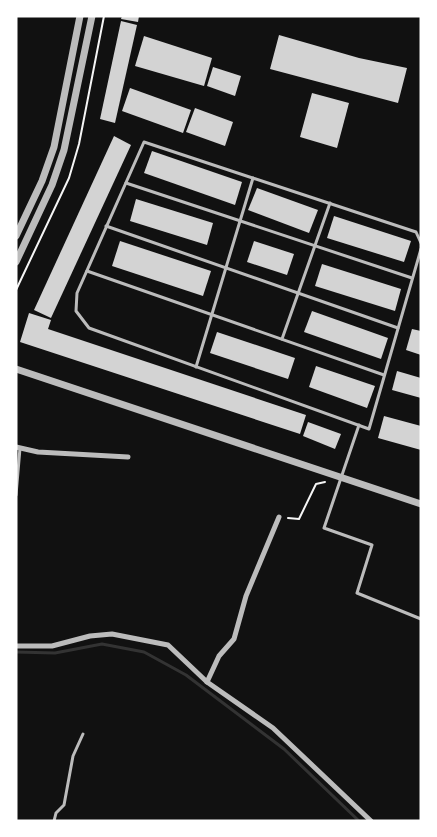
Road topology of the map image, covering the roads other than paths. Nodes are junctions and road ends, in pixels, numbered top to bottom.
1 (80, 16) edge
2 (92, 16) edge
3 (253, 178) junction
4 (126, 183) junction
5 (330, 203) junction
6 (240, 220) junction
7 (106, 226) junction
8 (16, 236) edge
9 (421, 243) edge
10 (316, 246) junction
11 (421, 249) edge
12 (16, 262) edge
13 (225, 268) junction
14 (86, 271) junction
15 (412, 278) junction
16 (299, 294) junction
17 (211, 315) junction
18 (398, 328) junction
19 (282, 340) junction
20 (196, 367) junction
21 (16, 369) edge
22 (384, 375) junction
23 (359, 425) junction
24 (18, 448) edge
25 (128, 457) dead end
26 (342, 478) junction
27 (16, 495) edge
28 (421, 504) edge
29 (279, 517) road end
30 (421, 619) edge
31 (16, 646) edge
32 (208, 682) junction
33 (83, 734) dead end
34 (54, 821) edge
35 (371, 821) edge

1 - 8 street
2 - 12 street
3 - 4 lane
3 - 5 lane
3 - 6 lane
4 - 6 lane
4 - 7 lane
5 - 9 lane
5 - 10 lane
6 - 10 lane
6 - 13 lane
7 - 13 lane
7 - 14 lane
10 - 15 lane
10 - 16 lane
11 - 15 lane
13 - 16 lane
13 - 17 lane
14 - 17 lane
14 - 20 lane
15 - 18 lane
16 - 18 lane
16 - 19 lane
17 - 19 lane
17 - 20 lane
18 - 22 lane
19 - 22 lane
20 - 23 lane
21 - 26 street
22 - 23 lane
23 - 26 lane
24 - 25 street
24 - 27 lane
26 - 28 street
26 - 30 lane
29 - 32 street
31 - 32 street
32 - 35 street
33 - 34 lane

